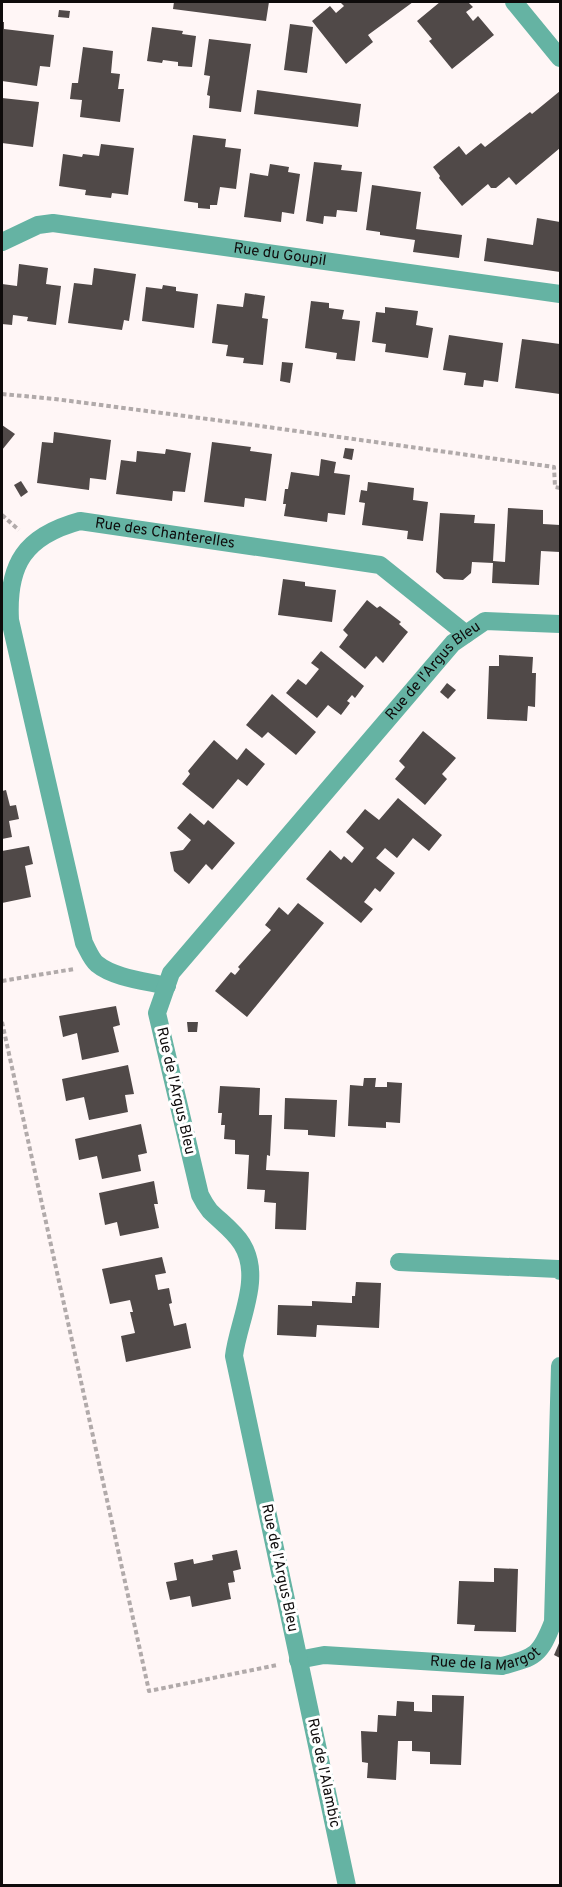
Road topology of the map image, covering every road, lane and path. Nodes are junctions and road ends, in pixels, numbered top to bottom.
1 (514, 2) edge
2 (561, 57) edge
3 (2, 242) edge
4 (561, 294) edge
5 (2, 394) edge
6 (561, 488) edge
7 (561, 624) edge
8 (466, 634) junction
9 (98, 965) junction
10 (2, 981) edge
11 (167, 986) junction
12 (2, 1022) edge
13 (399, 1262) dead end
14 (561, 1270) edge
15 (560, 1371) edge
16 (298, 1660) junction
17 (347, 1886) edge

1 - 2 street
3 - 4 street, Rue du Goupil
5 - 6 path
7 - 8 street, Rue de l'Argus Bleu
8 - 9 street, Rue des Chanterelles
8 - 11 street, Rue de l'Argus Bleu
9 - 10 path
9 - 11 street
11 - 16 street, Rue de l'Argus Bleu
12 - 16 path
13 - 14 street
15 - 16 street, Rue de la Margot
16 - 17 street, Rue de l'Alambic

